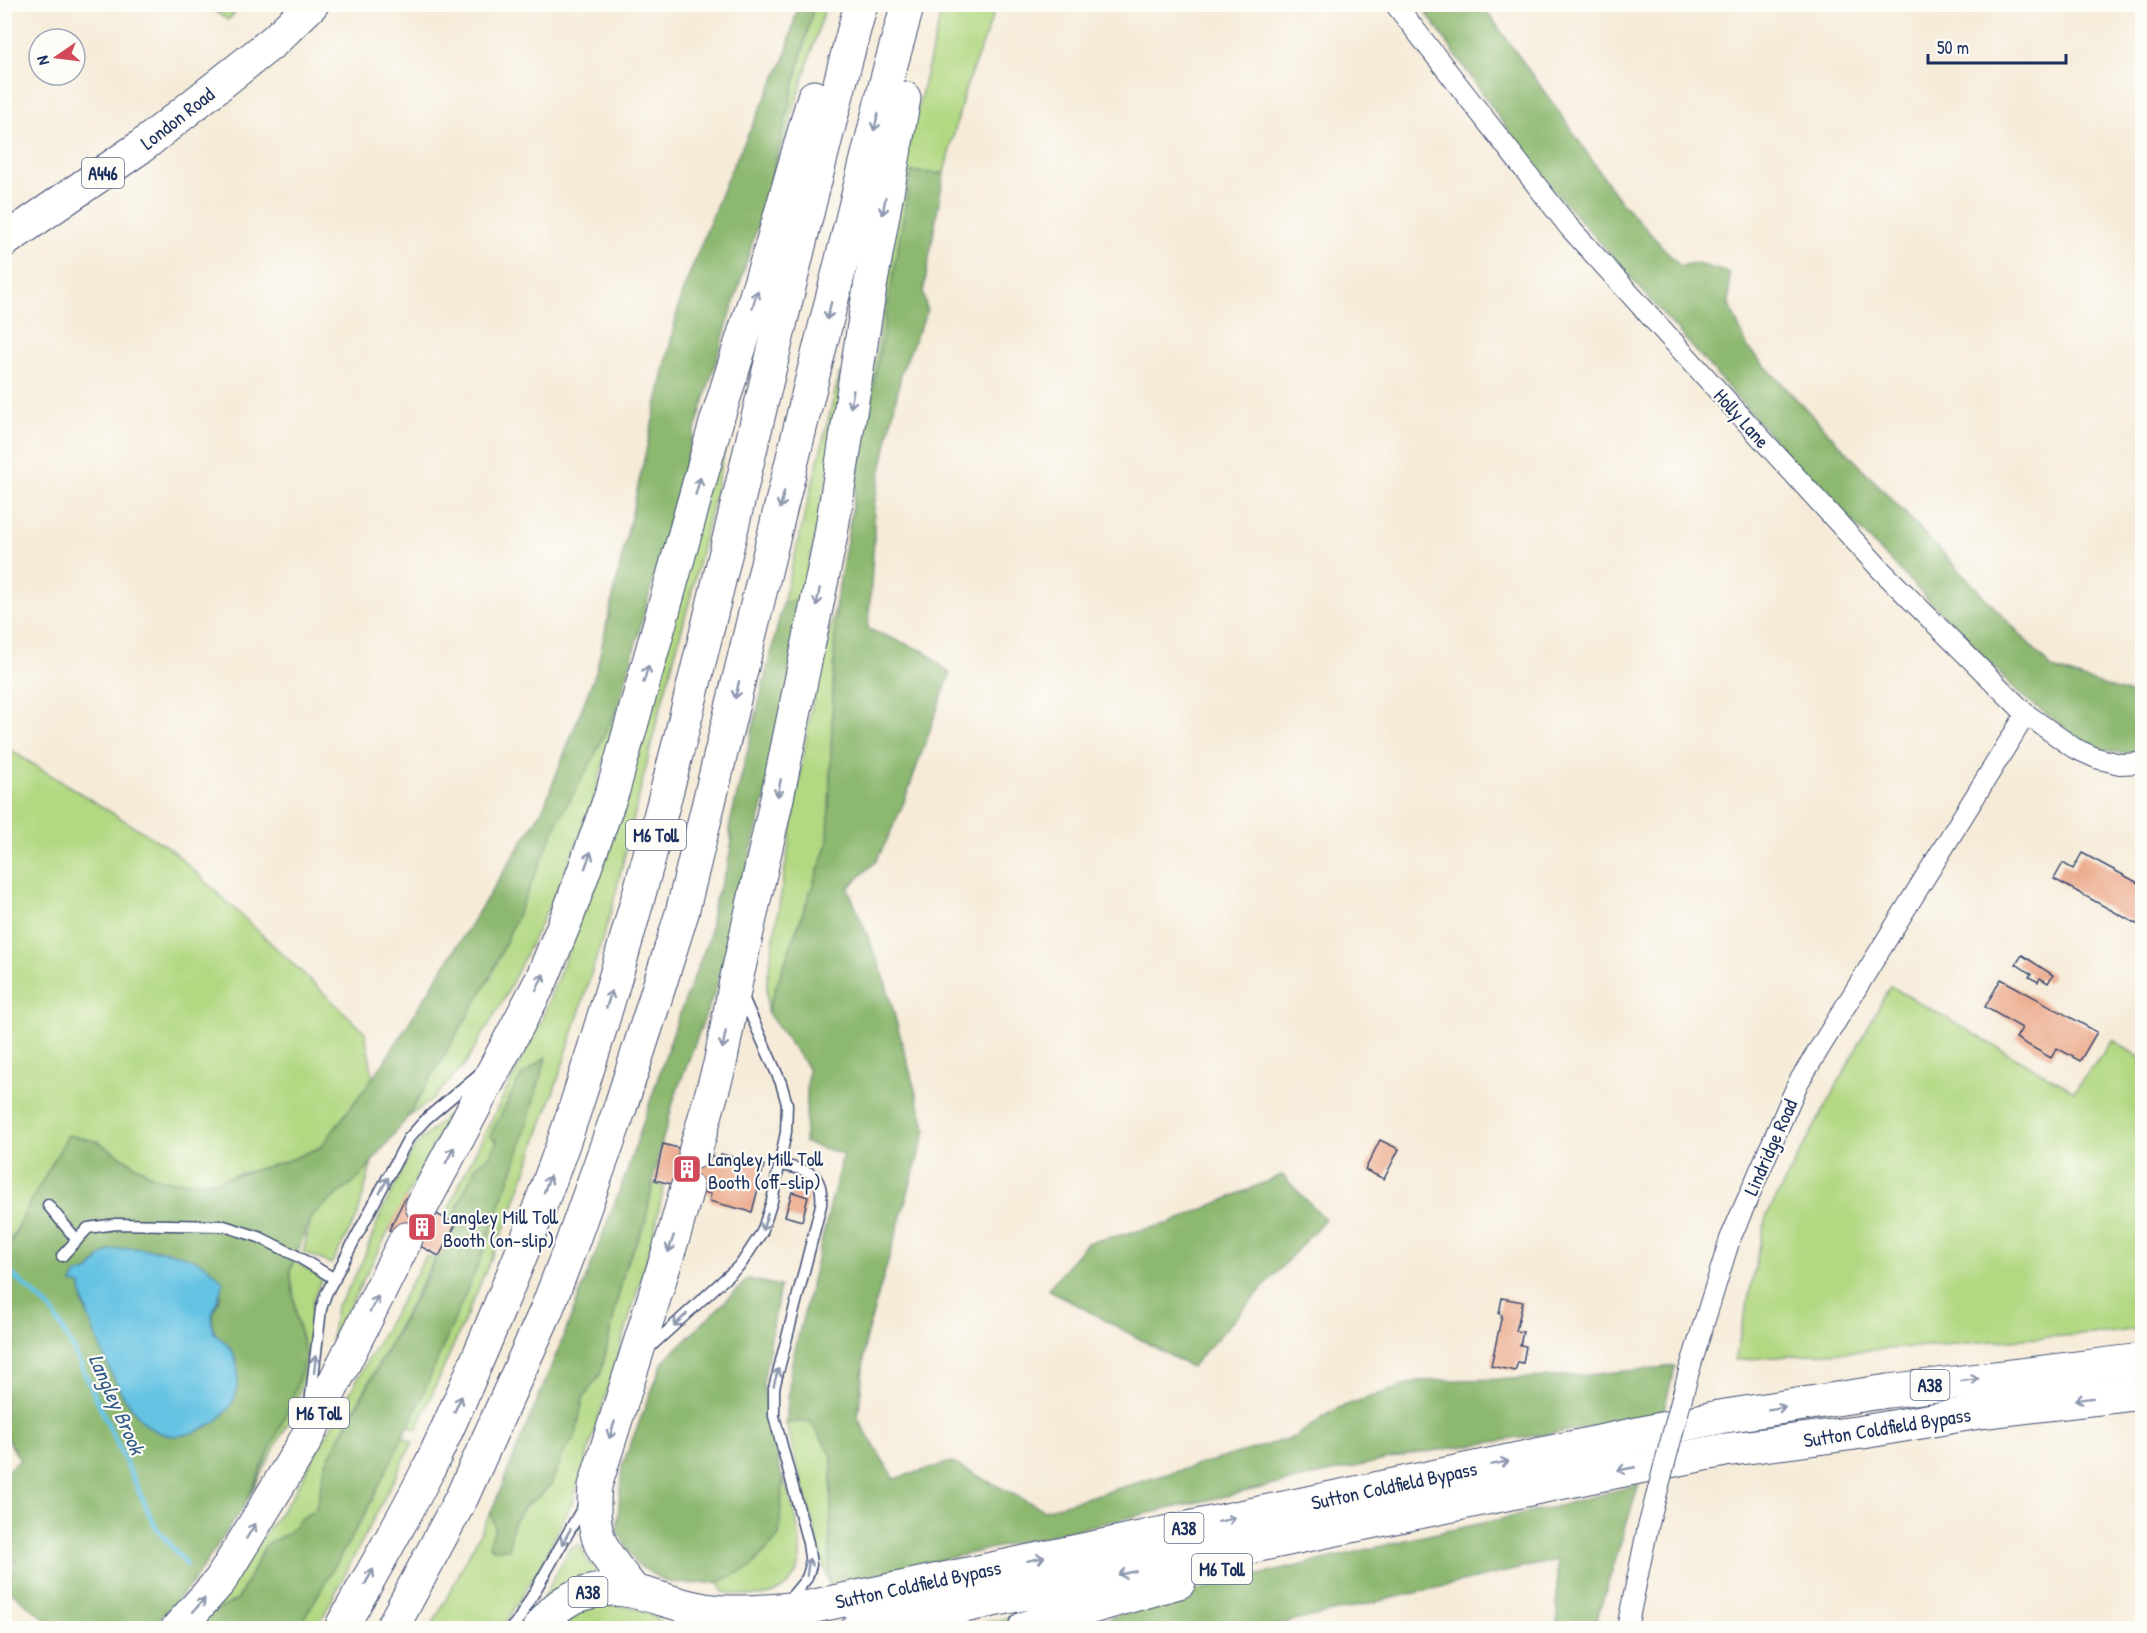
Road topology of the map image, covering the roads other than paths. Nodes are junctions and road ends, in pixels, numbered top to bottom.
1 (312, 4) edge
2 (844, 4) edge
3 (861, 4) edge
4 (908, 4) edge
5 (924, 4) edge
6 (1395, 4) edge
7 (4, 241) edge
8 (2026, 714) junction
9 (2142, 763) edge
10 (736, 981) junction
11 (503, 1054) junction
12 (695, 1152) dead end
13 (780, 1165) junction
14 (687, 1188) dead end
15 (48, 1205) dead end
16 (422, 1206) dead end
17 (406, 1239) dead end
18 (77, 1240) junction
19 (62, 1256) dead end
20 (335, 1279) junction
21 (2142, 1360) edge
22 (633, 1363) junction
23 (2142, 1393) edge
24 (304, 1443) junction
25 (595, 1486) junction
26 (1420, 1512) junction
27 (641, 1593) junction
28 (773, 1611) junction
29 (178, 1629) edge
30 (341, 1629) edge
31 (392, 1629) edge
32 (511, 1629) edge
33 (540, 1629) edge
34 (687, 1629) edge
35 (858, 1629) edge
36 (1025, 1629) edge
37 (1627, 1629) edge

1 - 7 highway, London Road / A446
11 -> 2 highway, M6 Toll
30 -> 3 highway, M6 Toll
4 -> 31 highway, M6 Toll
5 -> 10 highway
6 - 8 street, Holly Lane
8 - 9 street, Holly Lane
8 - 37 street, Lindridge Road, bridge
10 -> 12 highway
10 - 13 lane
16 -> 11 highway, M6 Toll
20 -> 11 lane
13 -> 22 lane
28 -> 13 lane
14 -> 22 highway
15 - 18 lane
24 -> 17 highway, M6 Toll
18 - 19 lane
18 - 20 lane
24 -> 20 lane
28 -> 21 highway, Sutton Coldfield Bypass / A38
22 -> 25 highway
23 -> 26 highway, Sutton Coldfield Bypass / A38
29 -> 24 highway, M6 Toll
25 - 27 highway
25 -> 32 lane
26 -> 35 highway, Sutton Coldfield Bypass / A38
26 - 36 highway, M6 Toll
27 - 28 highway, Sutton Coldfield Bypass / A38
27 - 33 highway, Sutton Coldfield Bypass / A38
27 - 34 highway

